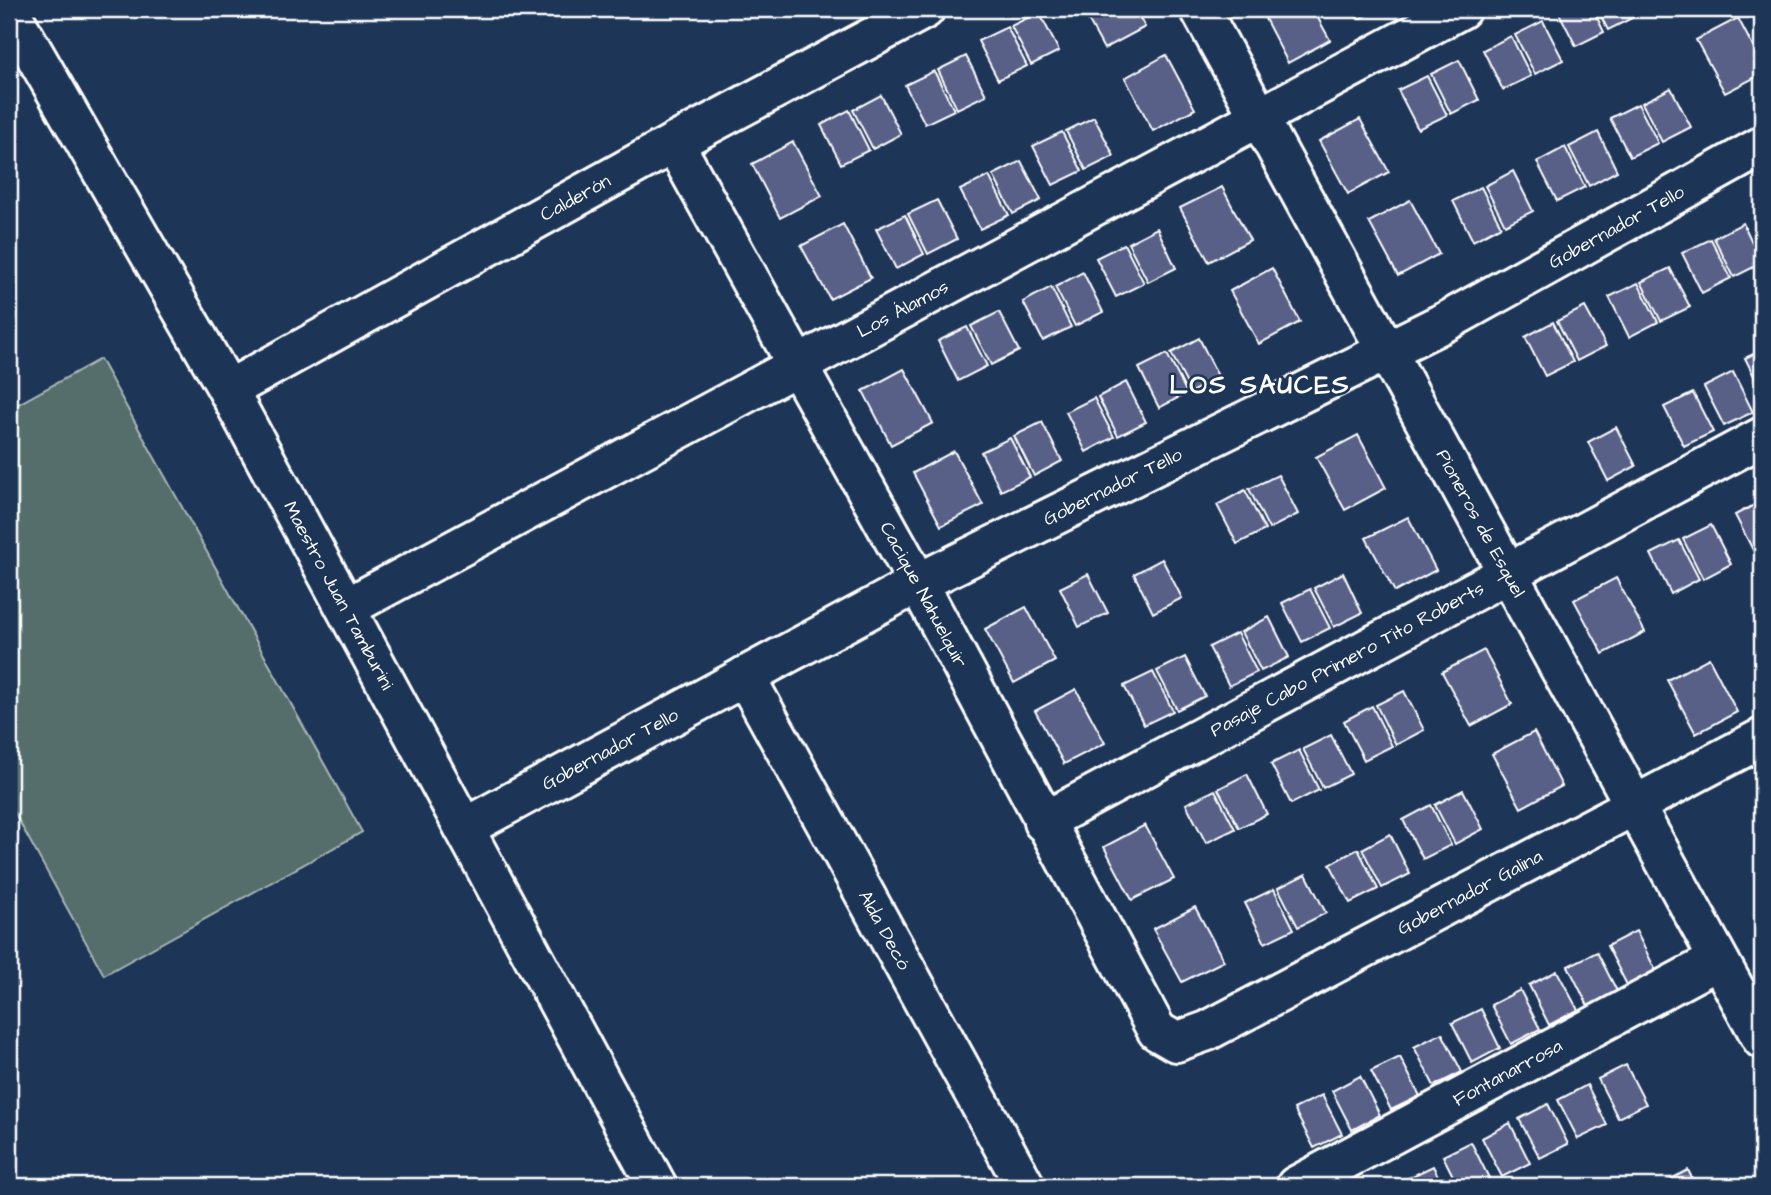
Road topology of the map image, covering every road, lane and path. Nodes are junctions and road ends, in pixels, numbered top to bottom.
1 (925, 9) edge
2 (1200, 9) edge
3 (1461, 9) edge
4 (9, 10) edge
5 (1259, 117) junction
6 (674, 143) junction
7 (1762, 146) edge
8 (1387, 351) junction
9 (798, 365) junction
10 (228, 390) junction
11 (1762, 437) edge
12 (1508, 573) junction
13 (918, 583) junction
14 (346, 608) junction
15 (746, 676) junction
16 (1762, 738) edge
17 (1634, 807) junction
18 (1043, 822) junction
19 (464, 828) junction
20 (1718, 960) junction
21 (1762, 1039) edge
22 (1176, 1042) joint
23 (657, 1186) edge
24 (1025, 1186) edge
25 (1296, 1186) edge

1 - 6 street, Calderón
2 - 5 street, Pioneros de Esquel
3 - 5 street, Los Álamos
4 - 10 street, Maestro Juan Tamburini
5 - 8 street, Pioneros de Esquel
5 - 9 street, Los Álamos
6 - 9 street, Cacique Nahuelquir
6 - 10 street, Calderón
7 - 8 street, Gobernador Tello
8 - 12 street, Pioneros de Esquel
8 - 13 street, Gobernador Tello
9 - 13 street, Cacique Nahuelquir
9 - 14 street, Los Álamos
10 - 14 street, Maestro Juan Tamburini
11 - 12 street, Pasaje Cabo Primero Tito Roberts
12 - 17 street, Pioneros de Esquel
12 - 18 street, Pasaje Cabo Primero Tito Roberts
13 - 15 street, Gobernador Tello
13 - 18 street, Cacique Nahuelquir
14 - 19 street, Maestro Juan Tamburini
15 - 19 street, Gobernador Tello
15 - 24 street, Alda Decó
16 - 17 street, Gobernador Galina
17 - 20 street, Pioneros de Esquel
17 - 22 street, Gobernador Galina
18 - 22 street, Cacique Nahuelquir
19 - 23 street, Maestro Juan Tamburini
20 - 21 street, Pioneros de Esquel
20 - 25 street, Fontanarrosa

